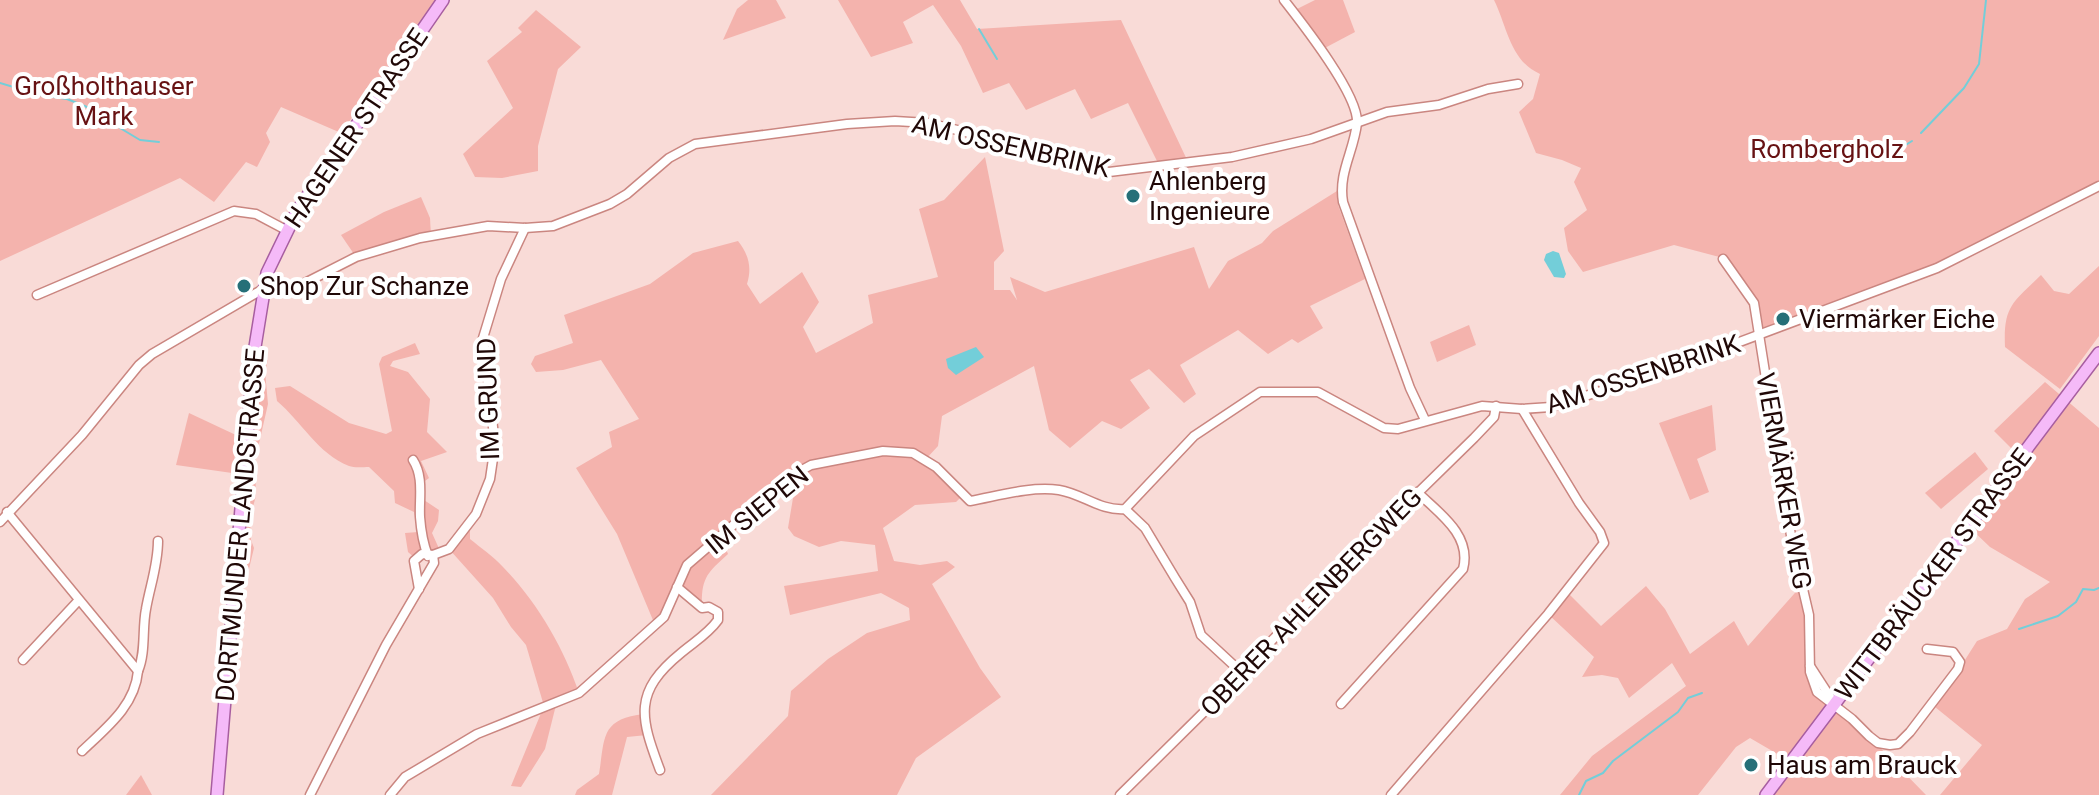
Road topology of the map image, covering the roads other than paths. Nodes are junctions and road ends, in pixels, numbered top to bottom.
1 (443, 0) edge
2 (1284, 0) edge
3 (1518, 84) dead end
4 (1357, 121) junction
5 (2099, 186) edge
6 (525, 228) junction
7 (286, 230) junction
8 (272, 257) joint
9 (1723, 259) dead end
10 (263, 289) junction
11 (37, 295) dead end
12 (1759, 336) junction
13 (2099, 353) edge
14 (1496, 406) junction
15 (1522, 409) junction
16 (1425, 420) junction
17 (413, 460) dead end
18 (1417, 492) junction
19 (1125, 509) junction
20 (7, 512) junction
21 (0, 522) edge
22 (158, 541) dead end
23 (430, 556) junction
24 (677, 587) junction
25 (419, 589) junction
26 (78, 601) junction
27 (1927, 649) dead end
28 (23, 660) dead end
29 (138, 671) junction
30 (1241, 672) junction
31 (1341, 704) dead end
32 (1835, 704) junction
33 (82, 751) dead end
34 (660, 770) dead end
35 (217, 795) edge
36 (310, 795) edge
37 (390, 795) edge
38 (1120, 795) edge
39 (1391, 795) edge
40 (1766, 795) edge

1 - 7 main road, HAGENER STRASSE
2 - 4 street
3 - 4 street, AM OSSENBRINK
4 - 6 street, AM OSSENBRINK
4 - 16 street
5 - 12 street, AM OSSENBRINK
6 - 10 street, AM OSSENBRINK
6 - 23 street, IM GRUND
7 - 8 main road, HAGENER STRASSE
7 - 11 street
8 - 10 main road, DORTMUNDER LANDSTRASSE
9 - 12 street, VIERMÄRKER WEG
10 - 20 street
10 - 35 main road, DORTMUNDER LANDSTRASSE
12 - 15 street, AM OSSENBRINK
12 - 32 street, VIERMÄRKER WEG
13 - 32 main road, WITTBRÄUCKER STRASSE
14 - 15 street, AM OSSENBRINK
14 - 16 street, AM OSSENBRINK
14 - 18 street, OBERER AHLENBERGWEG
15 - 39 street
16 - 19 street
17 - 23 street
18 - 30 street, OBERER AHLENBERGWEG
18 - 31 street
19 - 24 street, IM SIEPEN
19 - 30 street
20 - 21 street
20 - 26 street
22 - 29 street
23 - 25 street
23 - 25 street
24 - 34 street
24 - 37 street, IM SIEPEN
25 - 36 street
26 - 28 street
26 - 29 street
27 - 32 street, VIERMÄRKER WEG
29 - 33 street
30 - 38 street, OBERER AHLENBERGWEG
32 - 40 main road, WITTBRÄUCKER STRASSE

